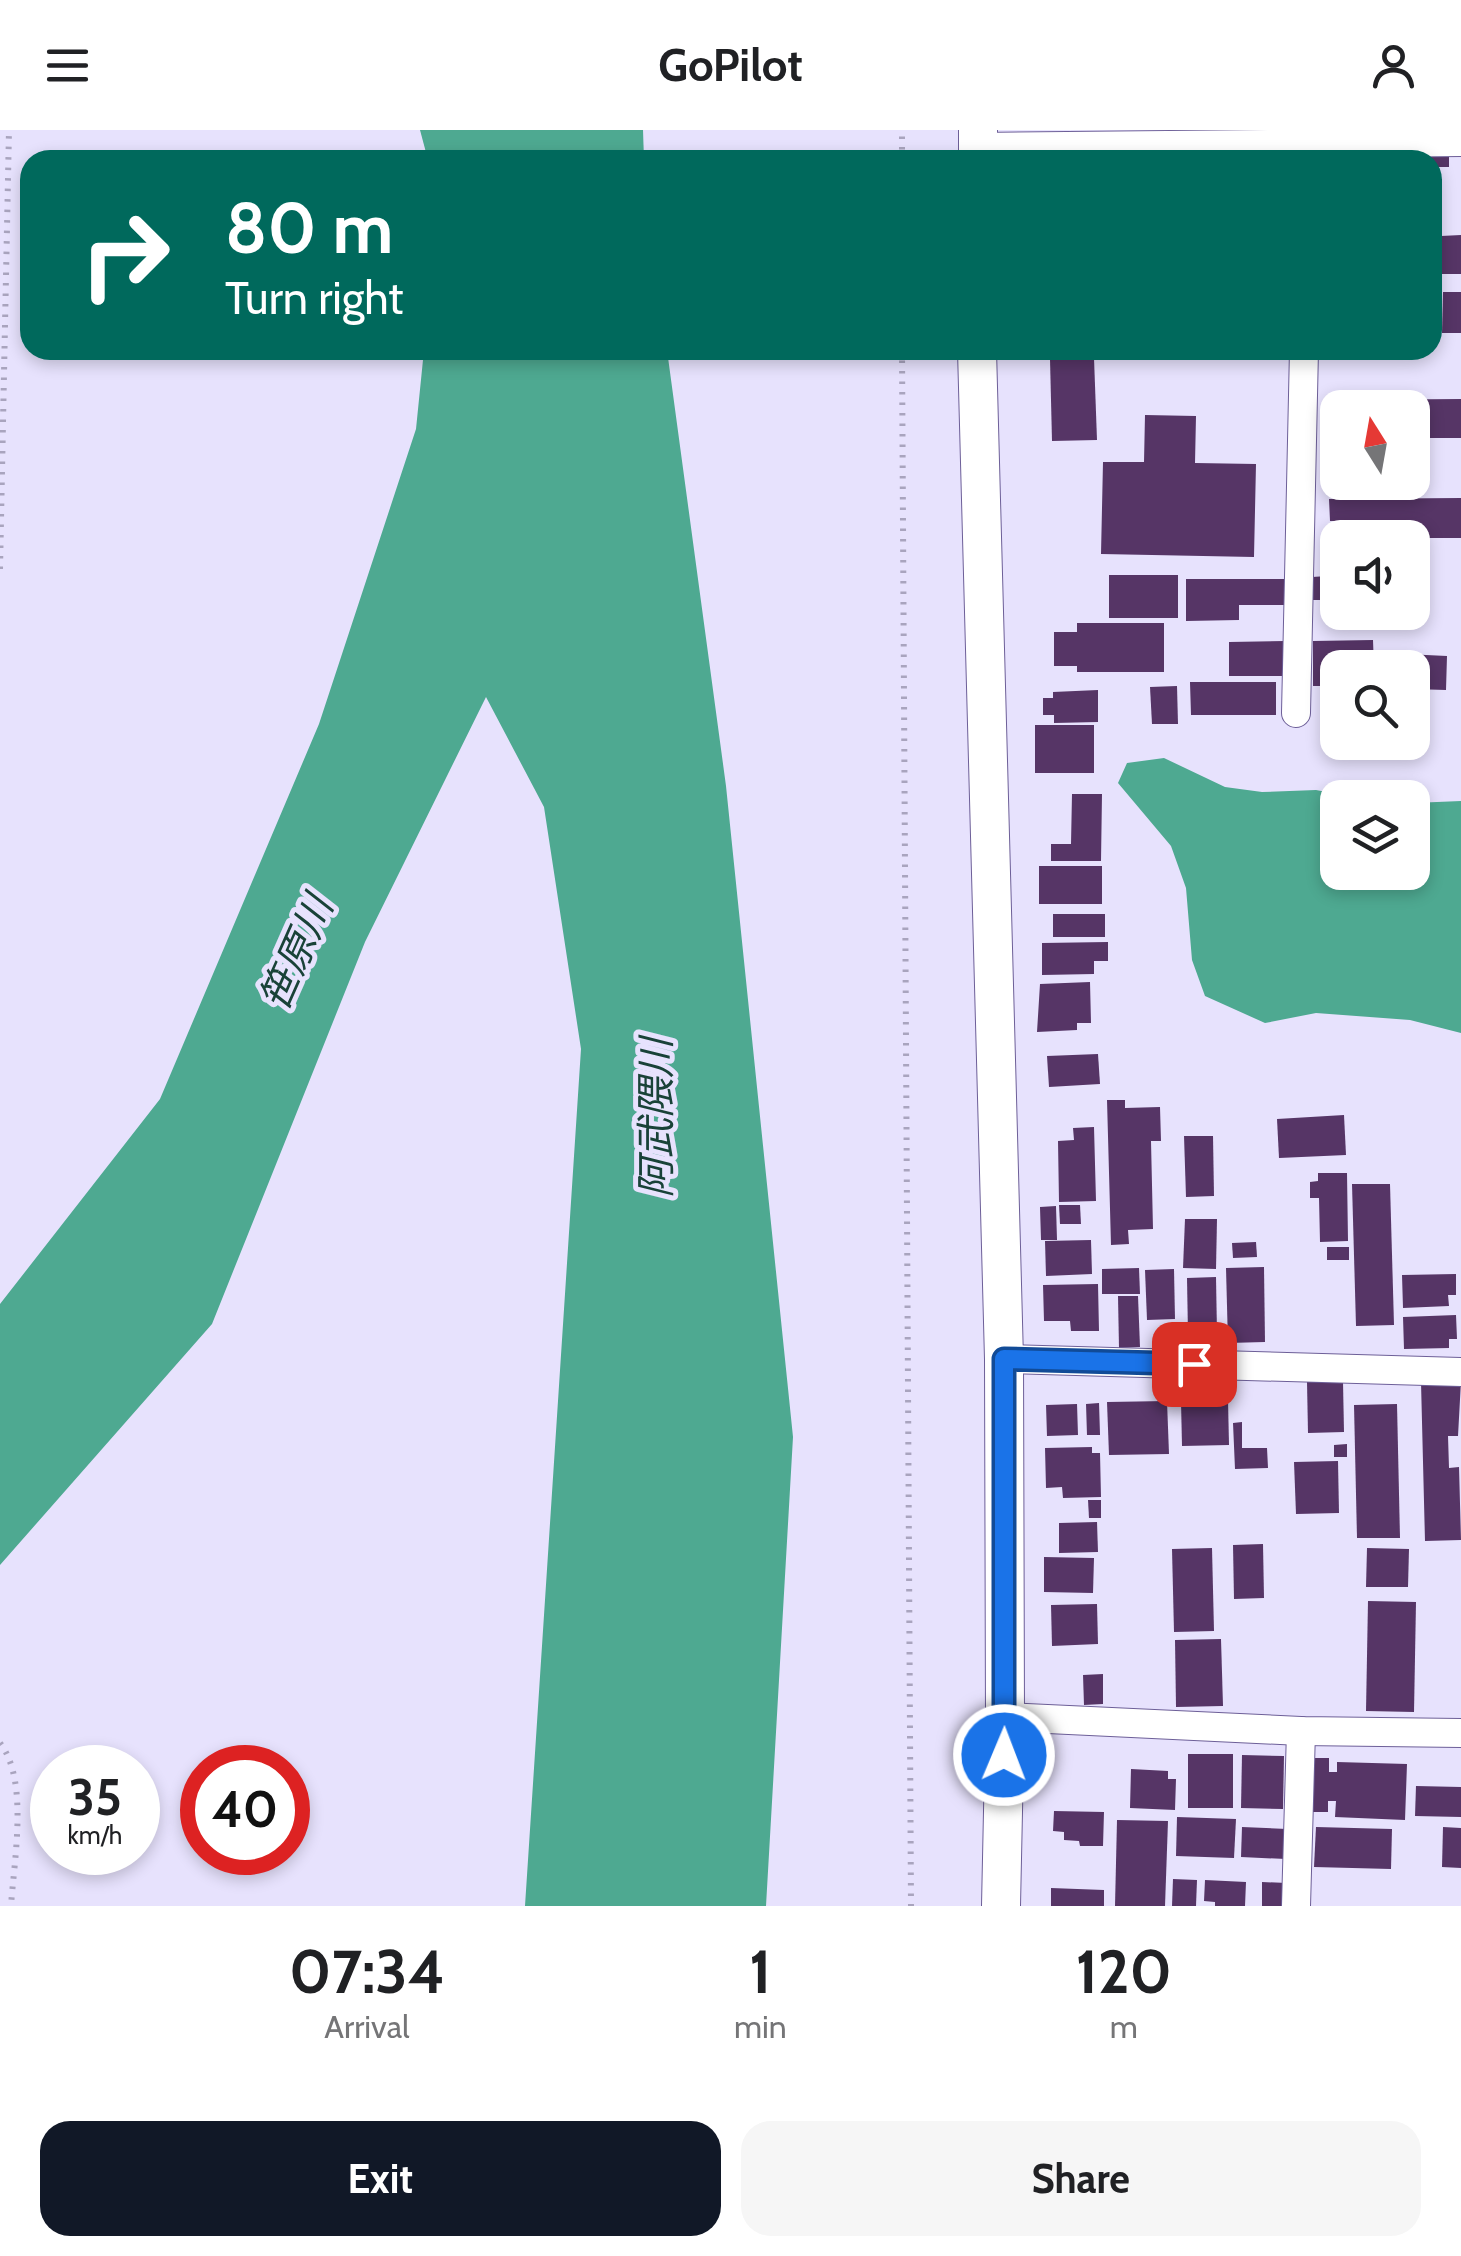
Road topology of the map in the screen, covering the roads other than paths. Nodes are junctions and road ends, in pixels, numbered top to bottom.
1 (1461, 142) edge
2 (1310, 144) edge
3 (978, 146) edge
4 (978, 360) edge
5 (1304, 360) edge
6 (1296, 713) dead end
7 (1004, 1359) junction
8 (1461, 1372) edge
9 (1005, 1717) junction
10 (1301, 1731) junction
11 (1461, 1733) edge
12 (1002, 1906) edge
13 (1296, 1906) edge

1 - 2 street
2 - 3 street
4 - 7 street
5 - 6 street
7 - 8 street
7 - 9 street
9 - 10 street
9 - 12 street
10 - 11 street
10 - 13 street

